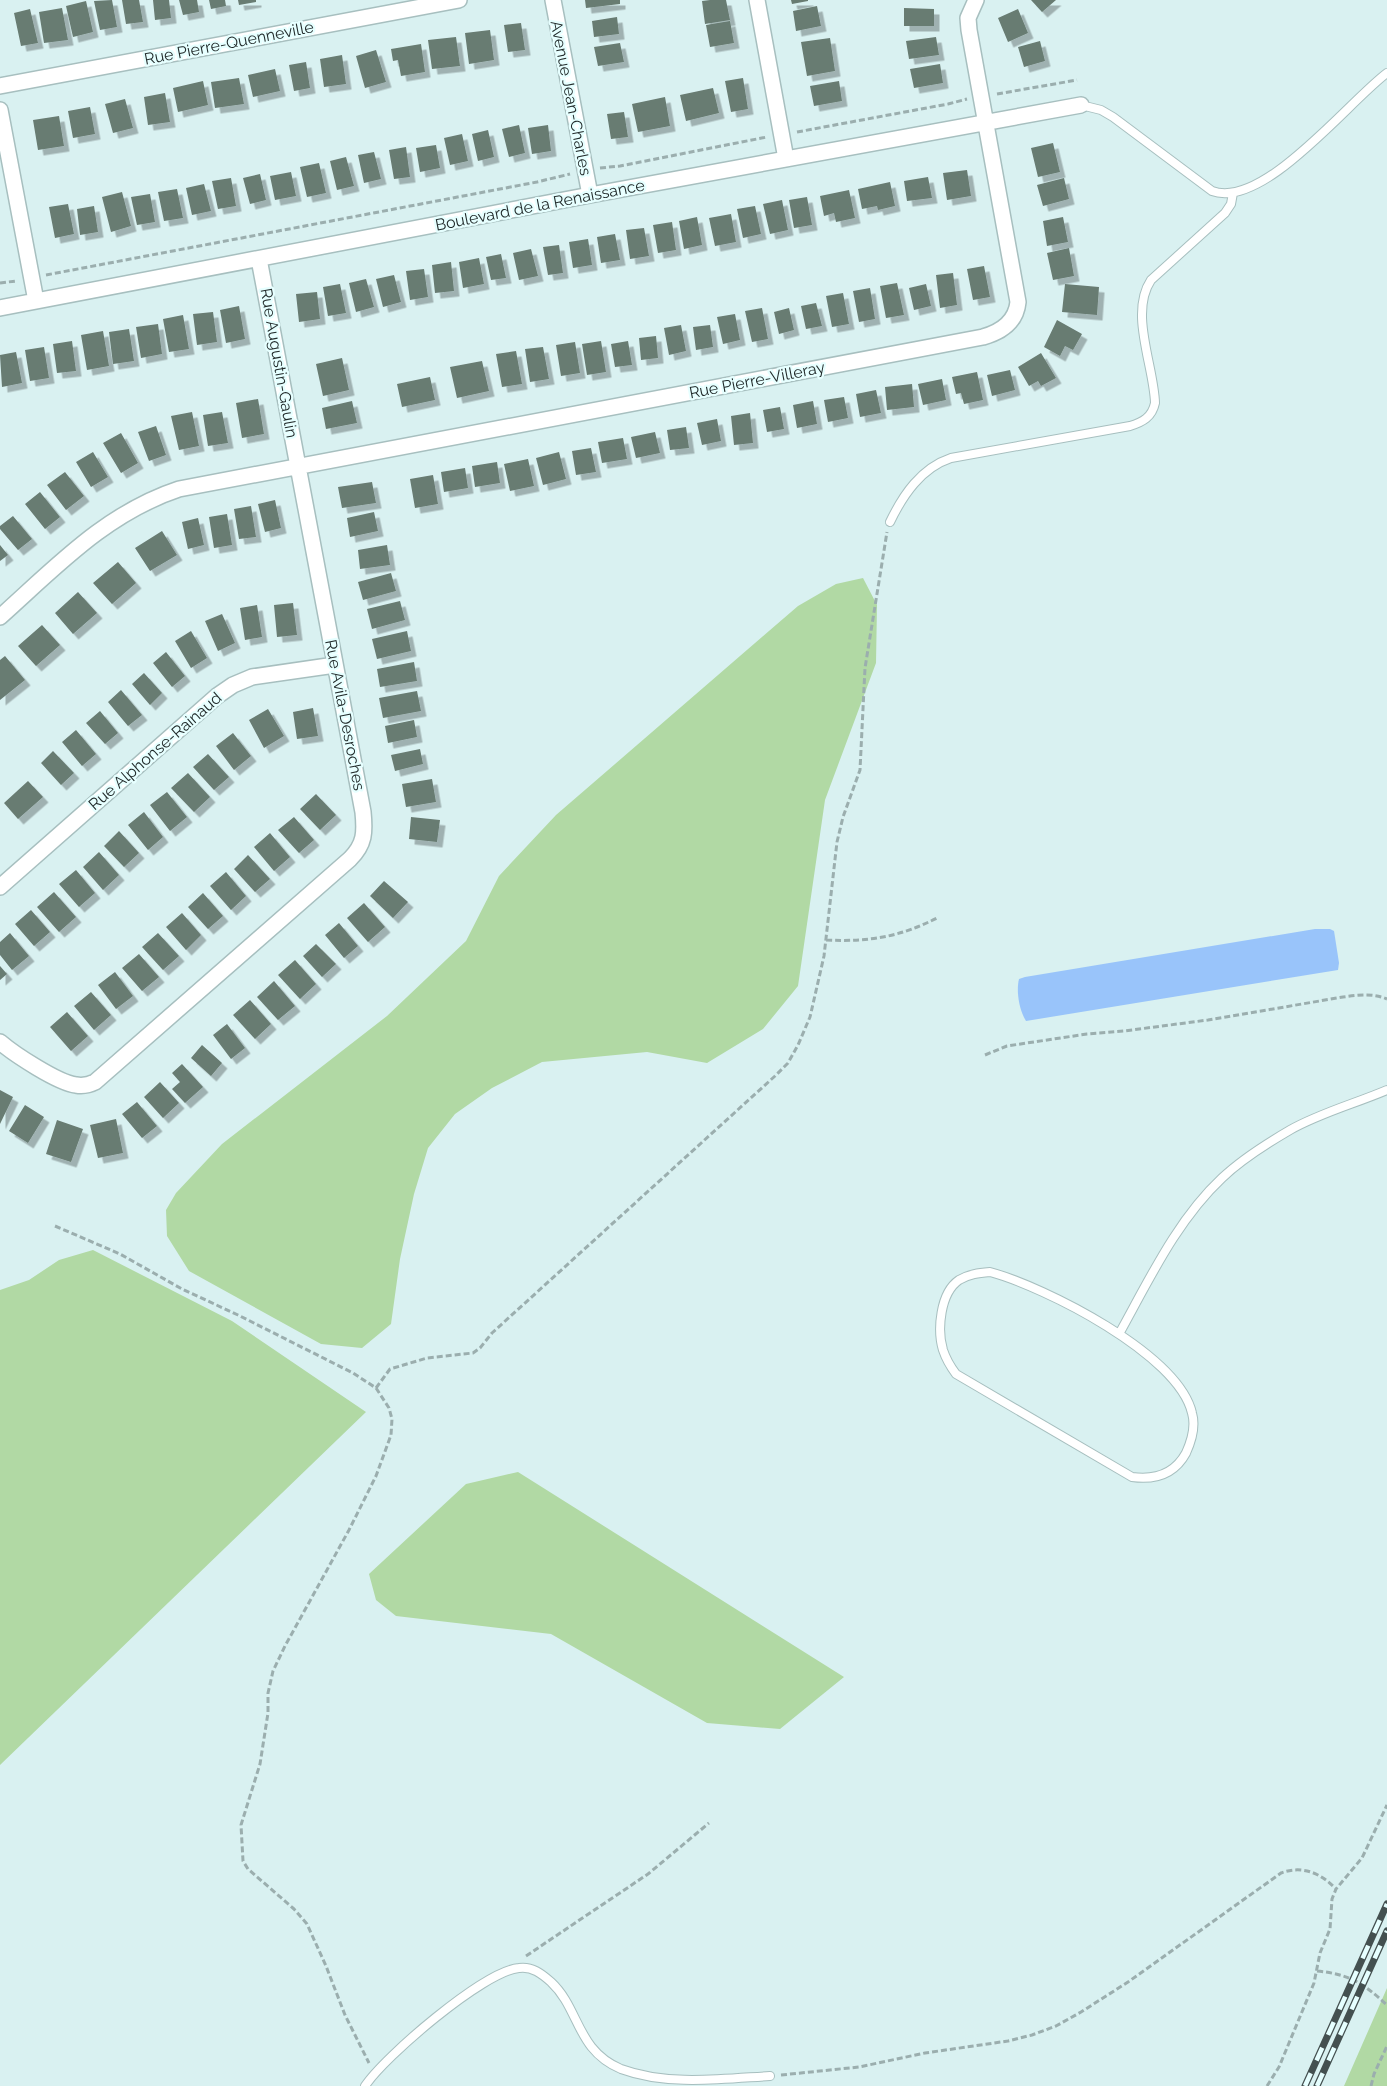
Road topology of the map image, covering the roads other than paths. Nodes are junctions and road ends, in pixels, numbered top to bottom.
1 (459, 0) edge
2 (553, 0) edge
3 (757, 0) edge
4 (976, 0) edge
5 (1387, 73) edge
6 (0, 86) edge
7 (1081, 105) joint
8 (0, 110) edge
9 (985, 122) junction
10 (786, 159) junction
11 (1233, 193) junction
12 (590, 195) junction
13 (260, 259) junction
14 (36, 301) junction
15 (0, 308) edge
16 (298, 466) junction
17 (890, 522) road end
18 (0, 617) edge
19 (335, 665) junction
20 (0, 887) edge
21 (0, 1041) edge
22 (1387, 1090) edge
23 (1119, 1334) junction
24 (770, 2076) road end
25 (365, 2086) edge

1 - 6 street, Rue Pierre-Quenneville
2 - 12 street, Avenue Jean-Charles
3 - 10 street
4 - 9 street, Rue Pierre-Villeray
5 - 11 lane
7 - 9 street, Boulevard de la Renaissance
7 - 11 lane
8 - 14 street
9 - 10 street, Boulevard de la Renaissance
9 - 16 street, Rue Pierre-Villeray
10 - 12 street, Boulevard de la Renaissance
11 - 17 lane
12 - 13 street, Boulevard de la Renaissance
13 - 14 street, Boulevard de la Renaissance
13 - 16 street, Rue Augustin-Gaulin
14 - 15 street, Boulevard de la Renaissance
16 - 18 street
16 - 19 street, Rue Avila-Desroches
19 - 20 street, Rue Alphonse-Rainaud
19 - 21 street, Rue Avila-Desroches
22 - 23 lane
23 - 23 lane
24 - 25 lane

